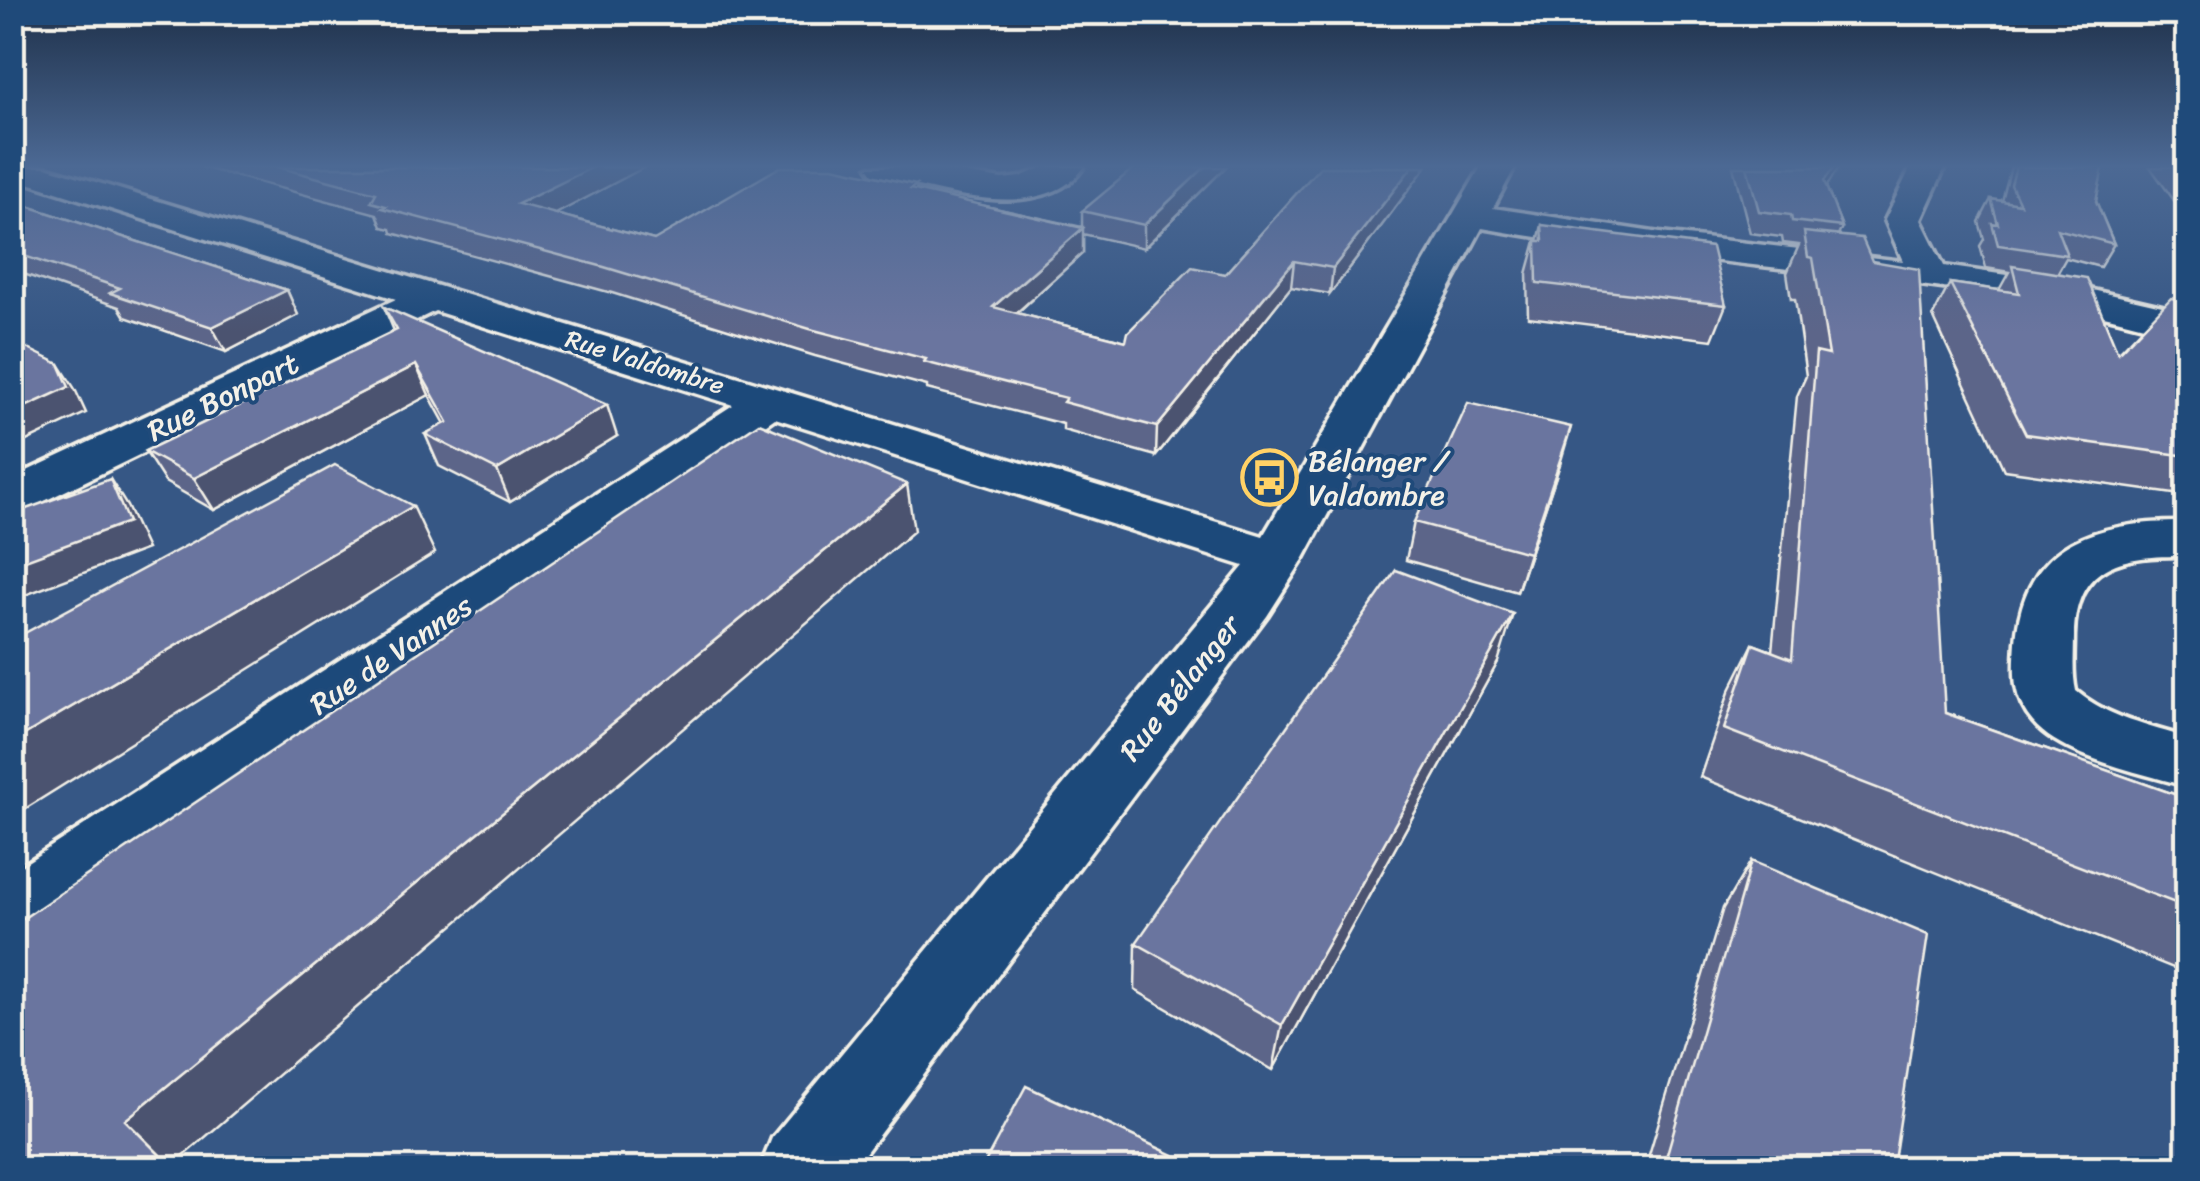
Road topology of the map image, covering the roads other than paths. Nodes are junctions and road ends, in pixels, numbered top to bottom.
1 (190, 222) edge
2 (1466, 222) edge
3 (1596, 222) edge
4 (1904, 222) edge
5 (1930, 276) junction
6 (433, 297) junction
7 (2188, 325) edge
8 (770, 401) junction
9 (12, 497) edge
10 (2188, 539) edge
11 (1276, 558) junction
12 (2188, 763) edge
13 (12, 910) edge
14 (802, 1168) edge

1 - 6 street, Rue Valdombre
2 - 11 street, Rue Bélanger
3 - 5 street
4 - 5 street
5 - 7 street
6 - 8 street, Rue Valdombre
6 - 9 street, Rue Bonpart
8 - 11 street, Rue Valdombre
8 - 13 street, Rue de Vannes
10 - 12 street
11 - 14 street, Rue Bélanger

